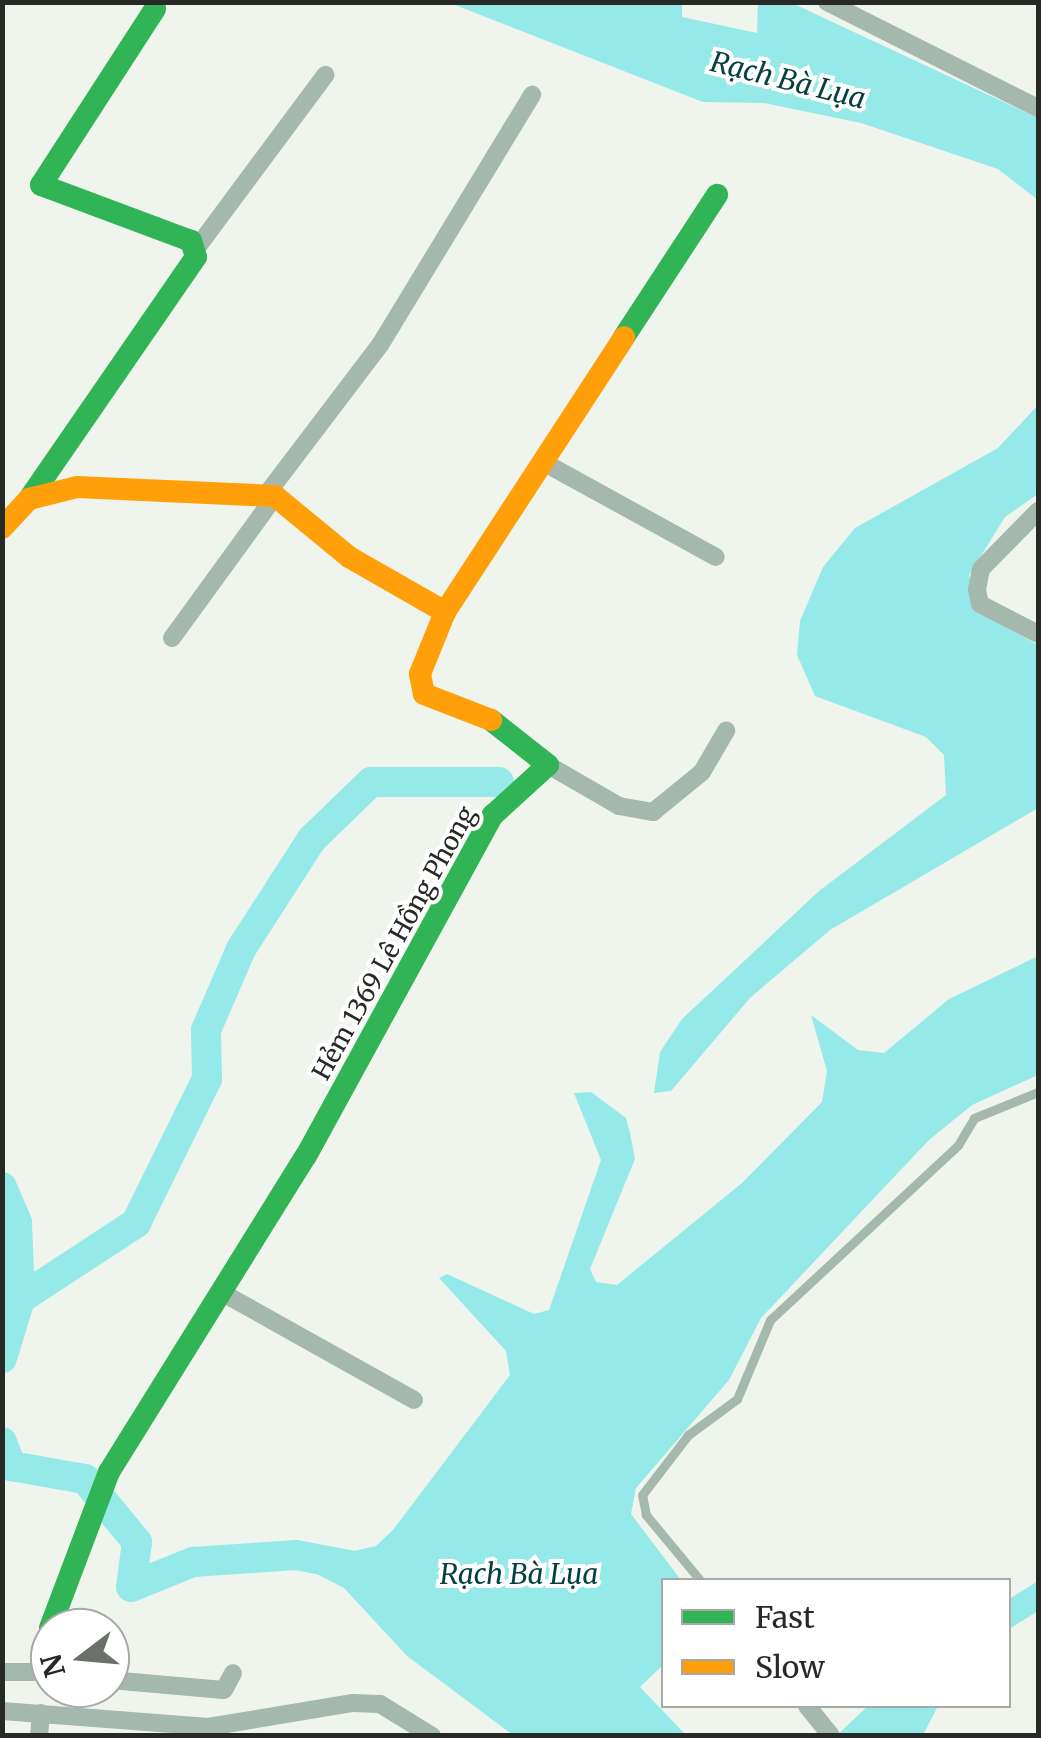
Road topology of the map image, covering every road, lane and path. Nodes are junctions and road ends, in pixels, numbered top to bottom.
1 (827, 2) edge
2 (156, 8) dead end
3 (325, 75) dead end
4 (532, 96) dead end
5 (1038, 108) edge
6 (717, 195) dead end
7 (196, 248) junction
8 (543, 462) junction
9 (270, 496) junction
10 (29, 499) junction
11 (1038, 511) edge
12 (2, 528) edge
13 (716, 557) dead end
14 (445, 612) junction
15 (1038, 634) edge
16 (172, 638) dead end
17 (726, 731) dead end
18 (548, 765) junction
19 (1038, 1092) edge
20 (222, 1292) junction
21 (414, 1400) dead end
22 (698, 1578) edge
23 (58, 1608) edge
24 (2, 1672) edge
25 (30, 1672) edge
26 (233, 1672) dead end
27 (130, 1682) edge
28 (2, 1711) edge
29 (812, 1711) edge
30 (41, 1713) junction
31 (209, 1732) edge
32 (39, 1736) edge
33 (432, 1736) edge
34 (831, 1736) edge

1 - 5 street
2 - 7 street
3 - 7 street
4 - 9 street
6 - 8 street
7 - 10 street
8 - 13 street
8 - 14 street
9 - 10 street
9 - 14 street
9 - 16 street
10 - 12 street
11 - 15 street
14 - 18 street
17 - 18 street
18 - 20 street, Hẻm 1369 Lê Hồng Phong
19 - 22 lane
20 - 21 street
20 - 23 street, Hẻm 1369 Lê Hồng Phong
24 - 25 street
26 - 27 street
28 - 30 street
29 - 34 street
30 - 31 street
30 - 32 street
31 - 33 street

